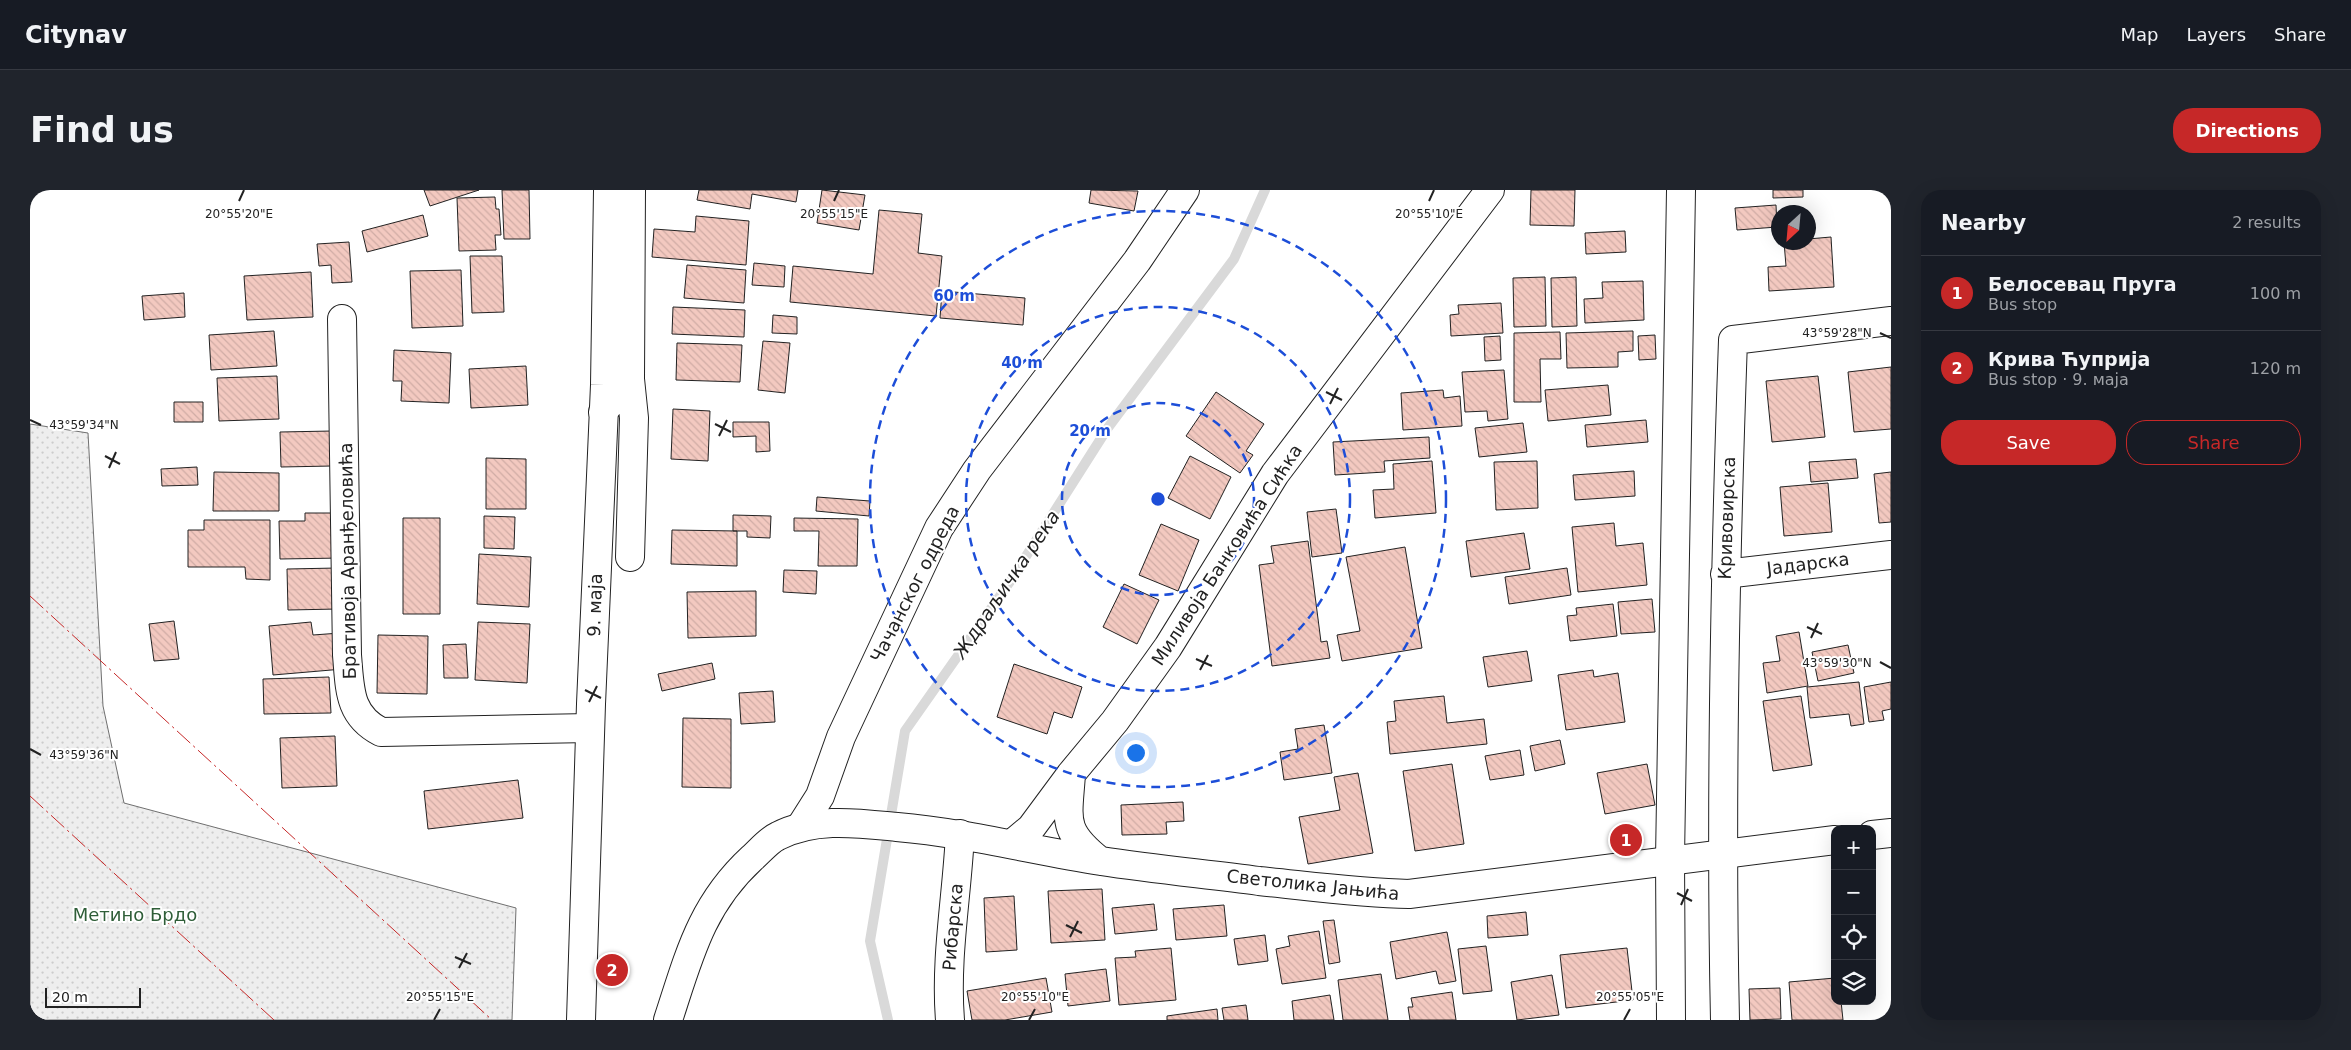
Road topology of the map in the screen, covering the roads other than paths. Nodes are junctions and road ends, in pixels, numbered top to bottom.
1 (608, 190) edge
2 (631, 190) edge
3 (1185, 190) edge
4 (1490, 190) edge
5 (1681, 190) edge
6 (342, 319) dead end
7 (1891, 321) edge
8 (630, 379) junction
9 (604, 412) junction
10 (1891, 554) edge
11 (630, 558) dead end
12 (1725, 574) junction
13 (590, 728) junction
14 (1071, 774) junction
15 (801, 826) junction
16 (951, 833) junction
17 (1891, 833) edge
18 (1876, 835) edge
19 (1831, 840) edge
20 (1013, 844) junction
21 (1722, 854) junction
22 (1670, 859) junction
23 (1100, 861) junction
24 (581, 1020) edge
25 (668, 1020) edge
26 (950, 1020) edge
27 (1670, 1020) edge
28 (1725, 1020) edge

1 - 9 street, 9. маја
2 - 8 street
3 - 15 street, Чачанског одреда
4 - 14 street, Миливоја Банковића Сићка
5 - 22 street
6 - 13 street, Бративоја Аранђеловића
7 - 12 street, Кривовирска
8 - 9 street
8 - 11 street
9 - 13 street, 9. маја
10 - 12 street, Јадарска
12 - 21 street, Кривовирска
13 - 24 street, 9. маја
14 - 20 street, Миливоја Банковића Сићка
14 - 23 street
15 - 16 street, Светолика Јањића
15 - 25 street
16 - 20 street, Светолика Јањића
16 - 26 street, Рибарска
17 - 18 street
19 - 21 street, Светолика Јањића
20 - 23 street, Светолика Јањића
21 - 22 street, Светолика Јањића
21 - 28 street, Кривовирска
22 - 23 street, Светолика Јањића
22 - 27 street

